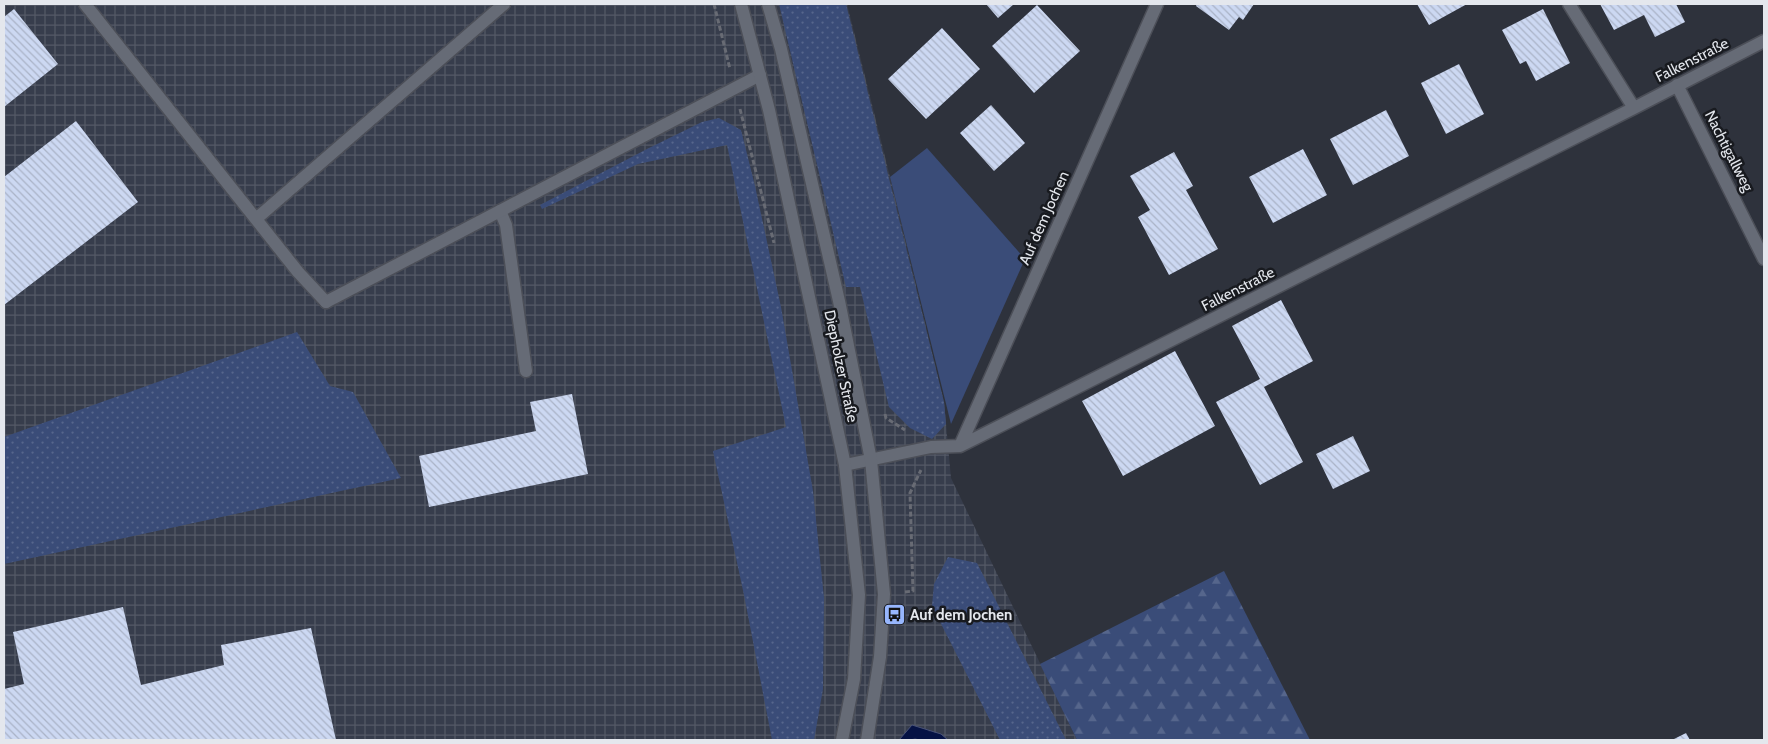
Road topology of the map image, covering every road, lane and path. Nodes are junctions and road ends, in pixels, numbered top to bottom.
1 (85, 4) edge
2 (504, 4) edge
3 (714, 4) edge
4 (740, 4) edge
5 (768, 4) edge
6 (1157, 4) edge
7 (1569, 4) edge
8 (1764, 42) edge
9 (760, 75) junction
10 (1678, 85) junction
11 (735, 88) junction
12 (1634, 108) junction
13 (500, 211) junction
14 (256, 219) junction
15 (776, 253) dead end
16 (1764, 259) edge
17 (526, 371) dead end
18 (960, 446) junction
19 (871, 460) junction
20 (845, 465) junction
21 (842, 740) edge
22 (867, 740) edge

1 - 14 street
2 - 14 street
3 - 11 path
4 - 9 street, Diepholzer Straße
5 - 19 street, Diepholzer Straße
6 - 18 street, Auf dem Jochen
7 - 12 street
8 - 10 street, Falkenstraße
9 - 11 street
9 - 20 street, Diepholzer Straße
10 - 12 street, Falkenstraße
10 - 16 street, Nachtigallweg
11 - 13 street
11 - 15 path
12 - 18 street, Falkenstraße
13 - 14 street
13 - 17 street
18 - 19 street, Falkenstraße
19 - 20 street, Falkenstraße
19 - 22 street, Diepholzer Straße
20 - 21 street, Diepholzer Straße

